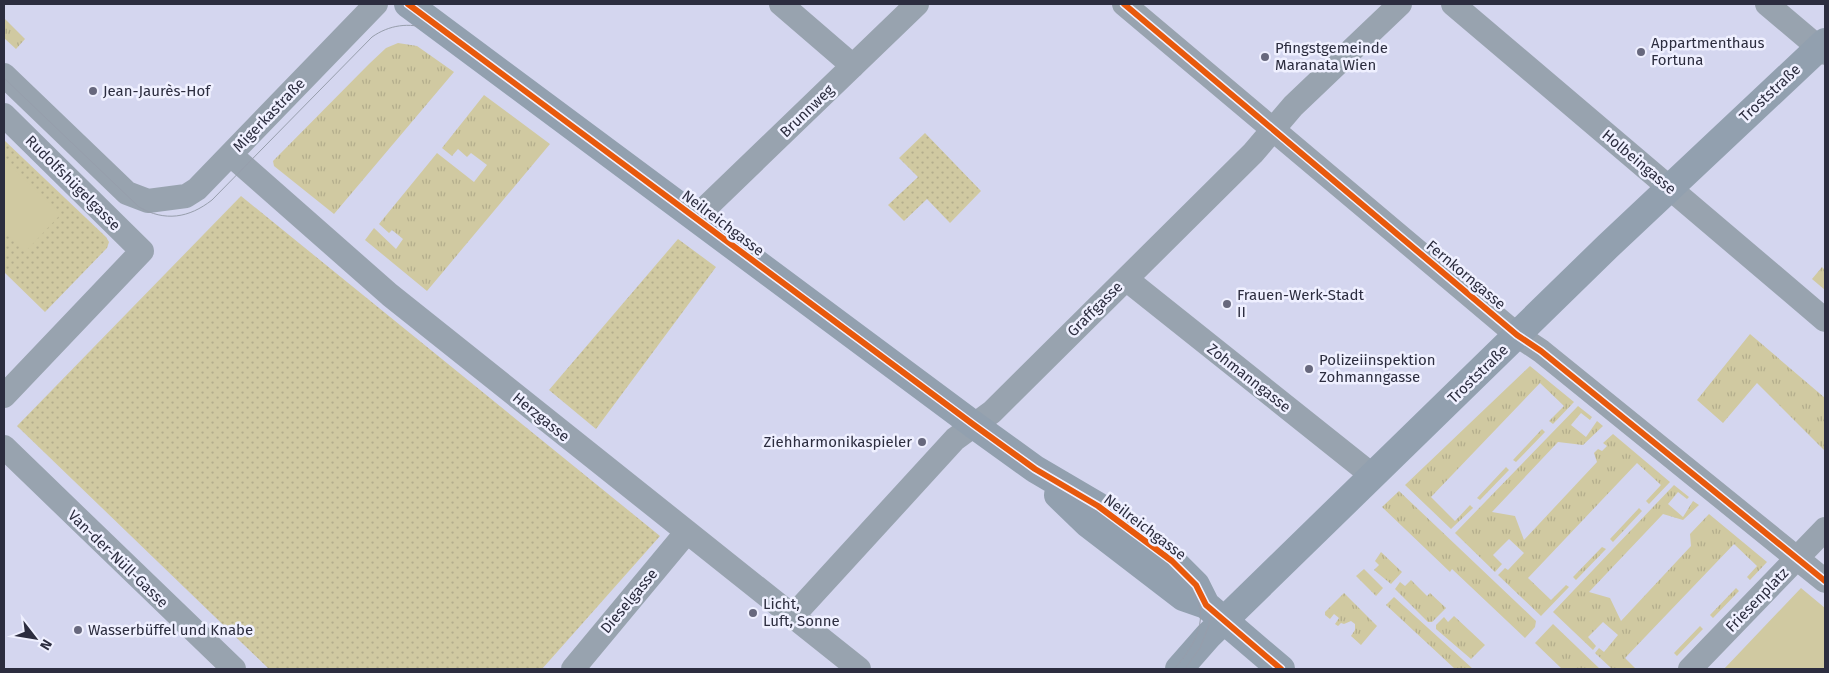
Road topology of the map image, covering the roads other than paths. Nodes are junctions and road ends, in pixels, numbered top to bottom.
1 (376, 4) edge
2 (408, 4) edge
3 (437, 4) edge
4 (781, 4) edge
5 (917, 4) edge
6 (1124, 4) edge
7 (1400, 4) edge
8 (1453, 4) edge
9 (1766, 4) edge
10 (1823, 48) edge
11 (482, 59) junction
12 (853, 66) junction
13 (4, 75) edge
14 (4, 115) edge
15 (1274, 128) junction
16 (231, 155) junction
17 (1669, 188) junction
18 (148, 201) joint
19 (695, 218) junction
20 (1126, 279) junction
21 (1825, 320) edge
22 (1517, 335) junction
23 (4, 396) edge
24 (974, 425) junction
25 (4, 447) edge
26 (1373, 476) junction
27 (1825, 529) edge
28 (686, 533) junction
29 (1798, 557) junction
30 (1825, 581) edge
31 (1215, 614) junction
32 (793, 616) junction
33 (229, 668) edge
34 (573, 669) edge
35 (859, 669) edge
36 (1179, 669) edge
37 (1281, 669) edge
38 (1690, 669) edge

1 - 16 street, Migerkastraße
2 - 11 street, Neilreichgasse
3 - 11 street, Neilreichgasse
4 - 12 street
5 - 12 street, Brunnweg
6 - 15 street, Fernkorngasse
7 - 15 street, Graffgasse
8 - 17 street, Holbeingasse
9 - 10 street
10 - 17 street, Troststraße
11 - 19 street, Neilreichgasse
12 - 19 street, Brunnweg
13 - 18 street, Rudolfshügelgasse
14 - 23 street, Rudolfshügelgasse
15 - 20 street, Graffgasse
15 - 22 street, Fernkorngasse
16 - 18 street, Migerkastraße
16 - 28 street, Herzgasse
17 - 21 street, Holbeingasse
17 - 22 street, Troststraße
19 - 24 street, Neilreichgasse
20 - 24 street, Graffgasse
20 - 26 street, Zohmanngasse
22 - 26 street, Troststraße
22 - 29 street, Fernkorngasse
24 - 31 street, Neilreichgasse
24 - 32 street, Graffgasse
25 - 33 street, Van-der-Nüll-Gasse
26 - 31 street, Troststraße
27 - 29 street
28 - 32 street, Herzgasse
28 - 34 street, Dieselgasse
29 - 30 street, Friesenplatz
29 - 38 street, Friesenplatz
31 - 36 street, Troststraße
31 - 37 street, Neilreichgasse
32 - 35 street, Herzgasse

